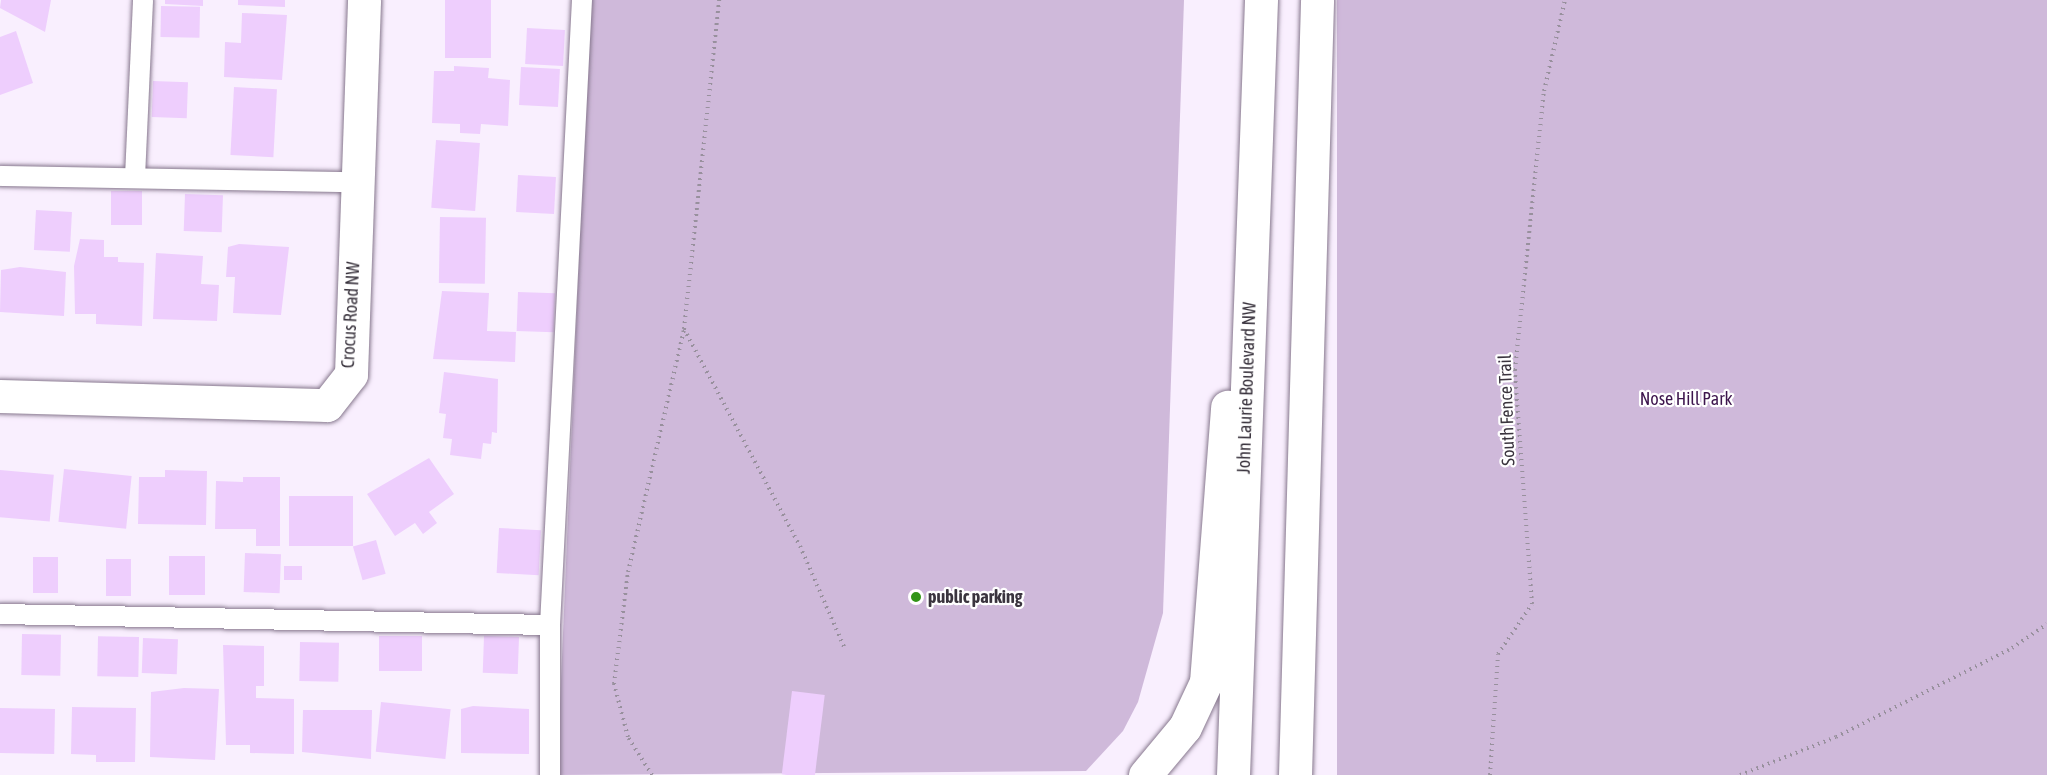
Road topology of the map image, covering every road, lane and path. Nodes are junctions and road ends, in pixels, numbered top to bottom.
1 (142, 0) edge
2 (364, 0) edge
3 (582, 0) edge
4 (719, 0) edge
5 (1261, 0) edge
6 (1317, 0) edge
7 (1565, 0) edge
8 (1258, 92) junction
9 (0, 176) edge
10 (135, 177) junction
11 (357, 182) junction
12 (684, 328) junction
13 (0, 396) edge
14 (0, 614) edge
15 (2047, 624) edge
16 (550, 625) junction
17 (845, 649) dead end
18 (550, 775) edge
19 (652, 775) edge
20 (1144, 775) edge
21 (1233, 775) edge
22 (1295, 775) edge
23 (1491, 775) edge
24 (1740, 775) edge

1 - 10 lane
2 - 11 main road, Crocus Road NW
3 - 16 lane
4 - 12 path
5 - 8 main road, John Laurie Boulevard NW
6 - 22 main road
7 - 23 path, South Fence Trail
8 - 20 main road
8 - 21 main road, John Laurie Boulevard NW
9 - 10 lane
10 - 11 lane
11 - 13 main road, Crocus Road NW
12 - 17 path
12 - 19 path
14 - 16 lane
15 - 24 path
16 - 18 lane

